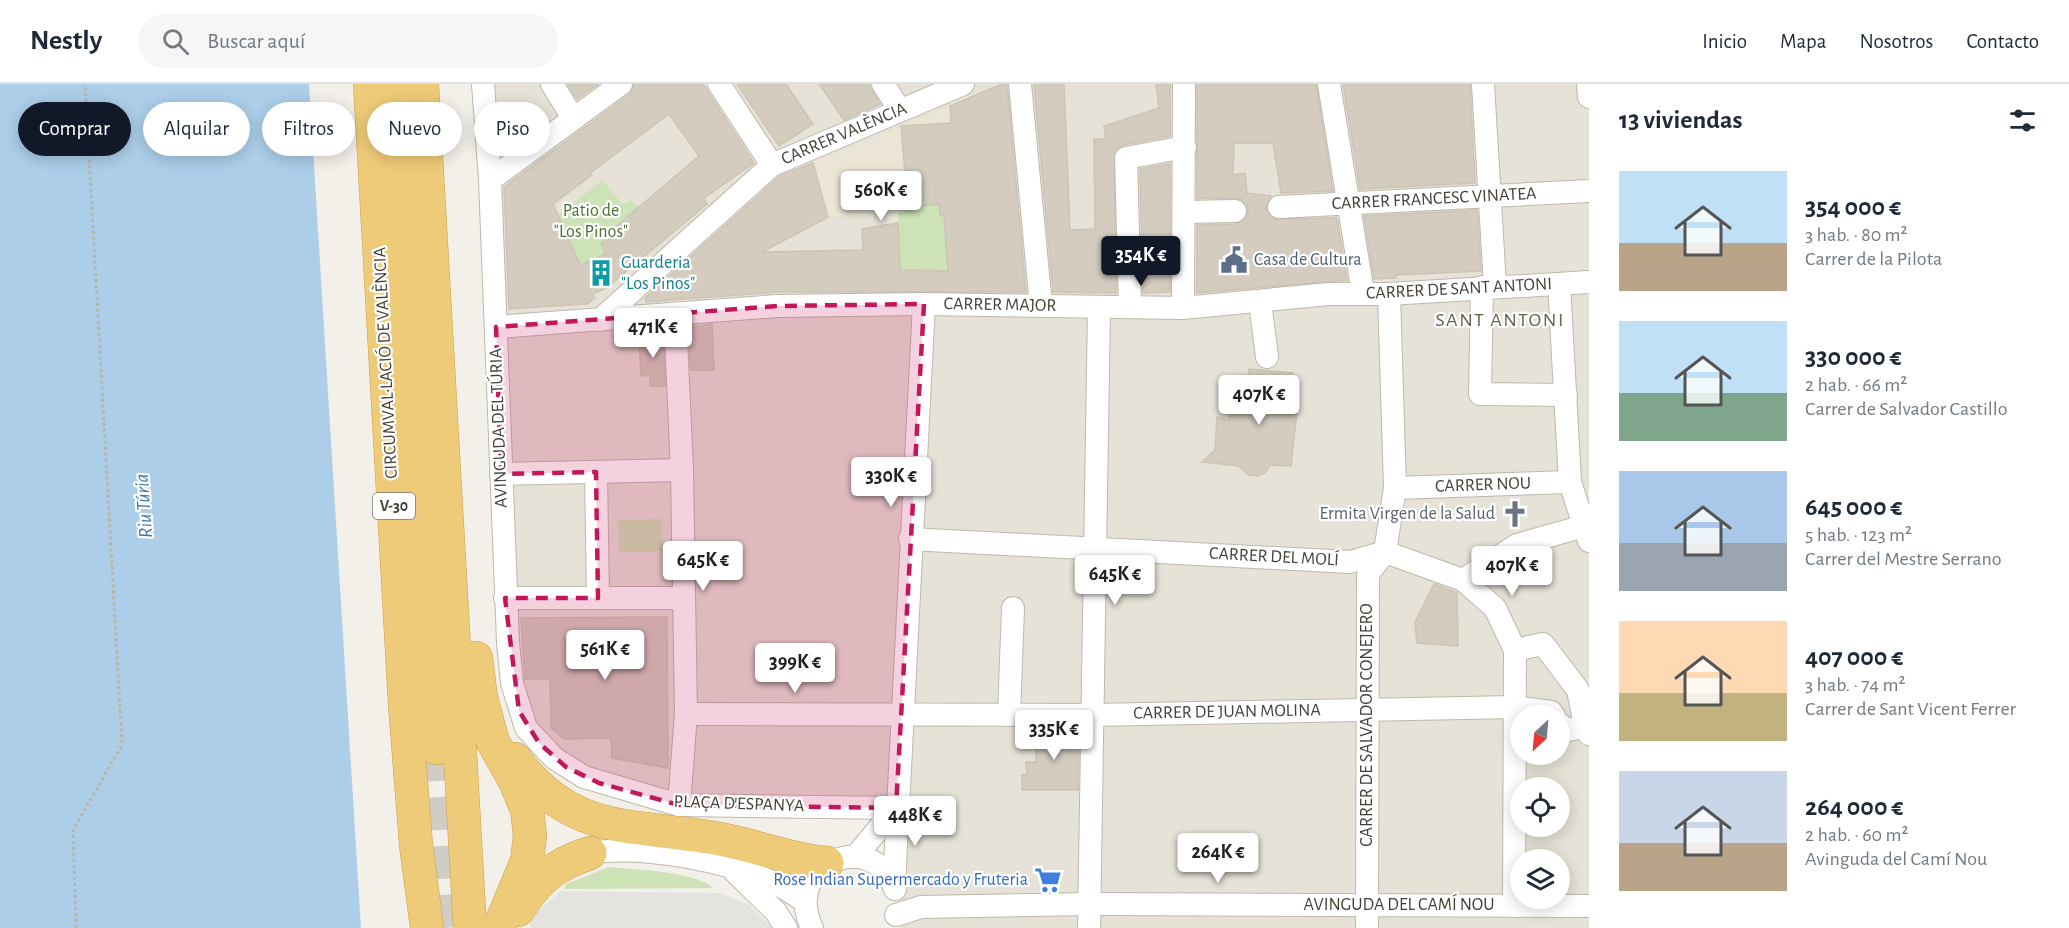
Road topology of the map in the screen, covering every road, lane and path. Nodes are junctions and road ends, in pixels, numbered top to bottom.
1 (85, 84) edge
2 (370, 84) edge
3 (392, 84) edge
4 (422, 84) edge
5 (483, 84) edge
6 (552, 84) edge
7 (621, 84) edge
8 (719, 84) edge
9 (883, 84) edge
10 (963, 84) edge
11 (1020, 84) edge
12 (1184, 84) edge
13 (1329, 84) edge
14 (1483, 84) edge
15 (1588, 84) edge
16 (1589, 97) edge
17 (900, 110) junction
18 (573, 118) junction
19 (1185, 147) junction
20 (772, 165) junction
21 (490, 180) junction
22 (1589, 190) edge
23 (1490, 196) junction
24 (1349, 203) junction
25 (1279, 207) dead end
26 (1234, 211) dead end
27 (1185, 212) junction
28 (1589, 282) edge
29 (1559, 284) junction
30 (1488, 287) junction
31 (1363, 293) junction
32 (1389, 294) junction
33 (1260, 302) junction
34 (924, 304) junction
35 (1041, 306) junction
36 (1099, 308) junction
37 (1130, 308) junction
38 (1184, 308) junction
39 (600, 320) junction
40 (496, 327) junction
41 (676, 338) dead end
42 (1267, 357) dead end
43 (1566, 395) junction
44 (445, 456) junction
45 (682, 470) junction
46 (596, 472) junction
47 (501, 474) junction
48 (1570, 482) junction
49 (1395, 488) junction
50 (1587, 534) edge
51 (910, 539) junction
52 (1096, 548) junction
53 (1385, 552) junction
54 (1463, 580) junction
55 (505, 598) junction
56 (598, 598) junction
57 (682, 598) junction
58 (1013, 608) dead end
59 (1515, 650) junction
60 (1515, 705) edge
61 (1510, 706) edge
62 (1367, 710) junction
63 (686, 714) junction
64 (903, 714) junction
65 (1009, 715) junction
66 (1093, 715) junction
67 (490, 724) junction
68 (1587, 730) edge
69 (1570, 731) edge
70 (437, 748) tunnel mouth
71 (554, 758) joint
72 (1515, 765) edge
73 (679, 805) junction
74 (896, 808) junction
75 (1515, 849) edge
76 (590, 853) joint
77 (841, 860) junction
78 (732, 869) junction
79 (895, 889) junction
80 (1589, 890) edge
81 (1570, 898) edge
82 (804, 901) junction
83 (1090, 904) junction
84 (1367, 904) junction
85 (1510, 906) edge
86 (1570, 906) edge
87 (1589, 906) edge
88 (921, 907) junction
89 (893, 922) edge
90 (76, 928) edge
91 (426, 928) edge
92 (470, 928) edge
93 (499, 928) edge
94 (510, 928) edge
95 (786, 928) edge
96 (812, 928) edge
97 (1089, 928) edge
98 (1367, 928) edge

1 - 90 path
2 - 91 highway, CIRCUMVAL·LACIÓ DE VALÈNCIA / V-30
3 - 70 highway
4 - 44 highway
5 - 21 street, AVINGUDA DEL TÚRIA
6 - 18 street
7 - 18 street
8 - 20 street
9 - 17 street
10 - 17 street, CARRER VALÈNCIA
11 - 35 street
12 - 19 street
13 - 24 street
14 - 23 street
15 - 16 street
17 - 20 street, CARRER VALÈNCIA
18 - 21 street
19 - 27 street
19 - 37 street
20 - 39 street, CARRER VALÈNCIA
21 - 40 street, AVINGUDA DEL TÚRIA
22 - 23 street, CARRER FRANCESC VINATEA
23 - 24 street, CARRER FRANCESC VINATEA
23 - 30 street
24 - 25 street, CARRER FRANCESC VINATEA
24 - 31 street
26 - 27 street
27 - 38 street
28 - 29 street, CARRER DE SANT ANTONI
29 - 30 street, CARRER DE SANT ANTONI
29 - 43 street
30 - 32 street, CARRER DE SANT ANTONI
30 - 43 street
31 - 32 street, CARRER DE SANT ANTONI
31 - 33 street, CARRER DE SANT ANTONI
32 - 49 street
33 - 38 street, CARRER MAJOR
33 - 42 street
34 - 35 street, CARRER MAJOR
34 - 39 street, CARRER MAJOR
34 - 51 street
35 - 36 street, CARRER MAJOR
36 - 37 street, CARRER MAJOR
36 - 52 street
37 - 38 street, CARRER MAJOR
39 - 40 street, CARRER MAJOR
40 - 47 street, AVINGUDA DEL TÚRIA
41 - 45 street
43 - 48 street
44 - 67 highway
44 - 92 highway
45 - 46 street
45 - 57 street
46 - 47 street
46 - 56 street
47 - 55 street, AVINGUDA DEL TÚRIA
48 - 49 street, CARRER NOU
48 - 50 street
49 - 53 street
50 - 54 street
51 - 52 street, CARRER DEL MOLÍ
51 - 64 street
52 - 53 street, CARRER DEL MOLÍ
52 - 66 street
53 - 54 street
53 - 62 street, CARRER DE SALVADOR CONEJERO
54 - 59 street
55 - 56 street
55 - 71 street, AVINGUDA DEL TÚRIA
56 - 57 street
57 - 63 street
58 - 65 street
59 - 60 street
59 - 68 street
61 - 62 street, CARRER DE JUAN MOLINA
62 - 66 street, CARRER DE JUAN MOLINA
62 - 84 street, CARRER DE SALVADOR CONEJERO
63 - 64 street, CARRER DE JUAN MOLINA
63 - 73 street
64 - 65 street, CARRER DE JUAN MOLINA
64 - 74 street
65 - 66 street, CARRER DE JUAN MOLINA
66 - 83 street
67 - 77 highway
67 - 93 highway
68 - 69 street
71 - 73 street, PLAÇA D'ESPANYA
72 - 75 street
73 - 74 street, PLAÇA D'ESPANYA
74 - 77 street
74 - 79 street
76 - 78 street
76 - 94 highway
77 - 79 street
77 - 82 street
78 - 82 street
78 - 95 street
79 - 88 street
79 - 89 street
80 - 81 street
82 - 96 street
83 - 84 street, AVINGUDA DEL CAMÍ NOU
83 - 88 street, AVINGUDA DEL CAMÍ NOU
83 - 97 street
84 - 85 street, AVINGUDA DEL CAMÍ NOU
84 - 98 street, CARRER DE SALVADOR CONEJERO
86 - 87 street, AVINGUDA DEL CAMÍ NOU
88 - 89 street

